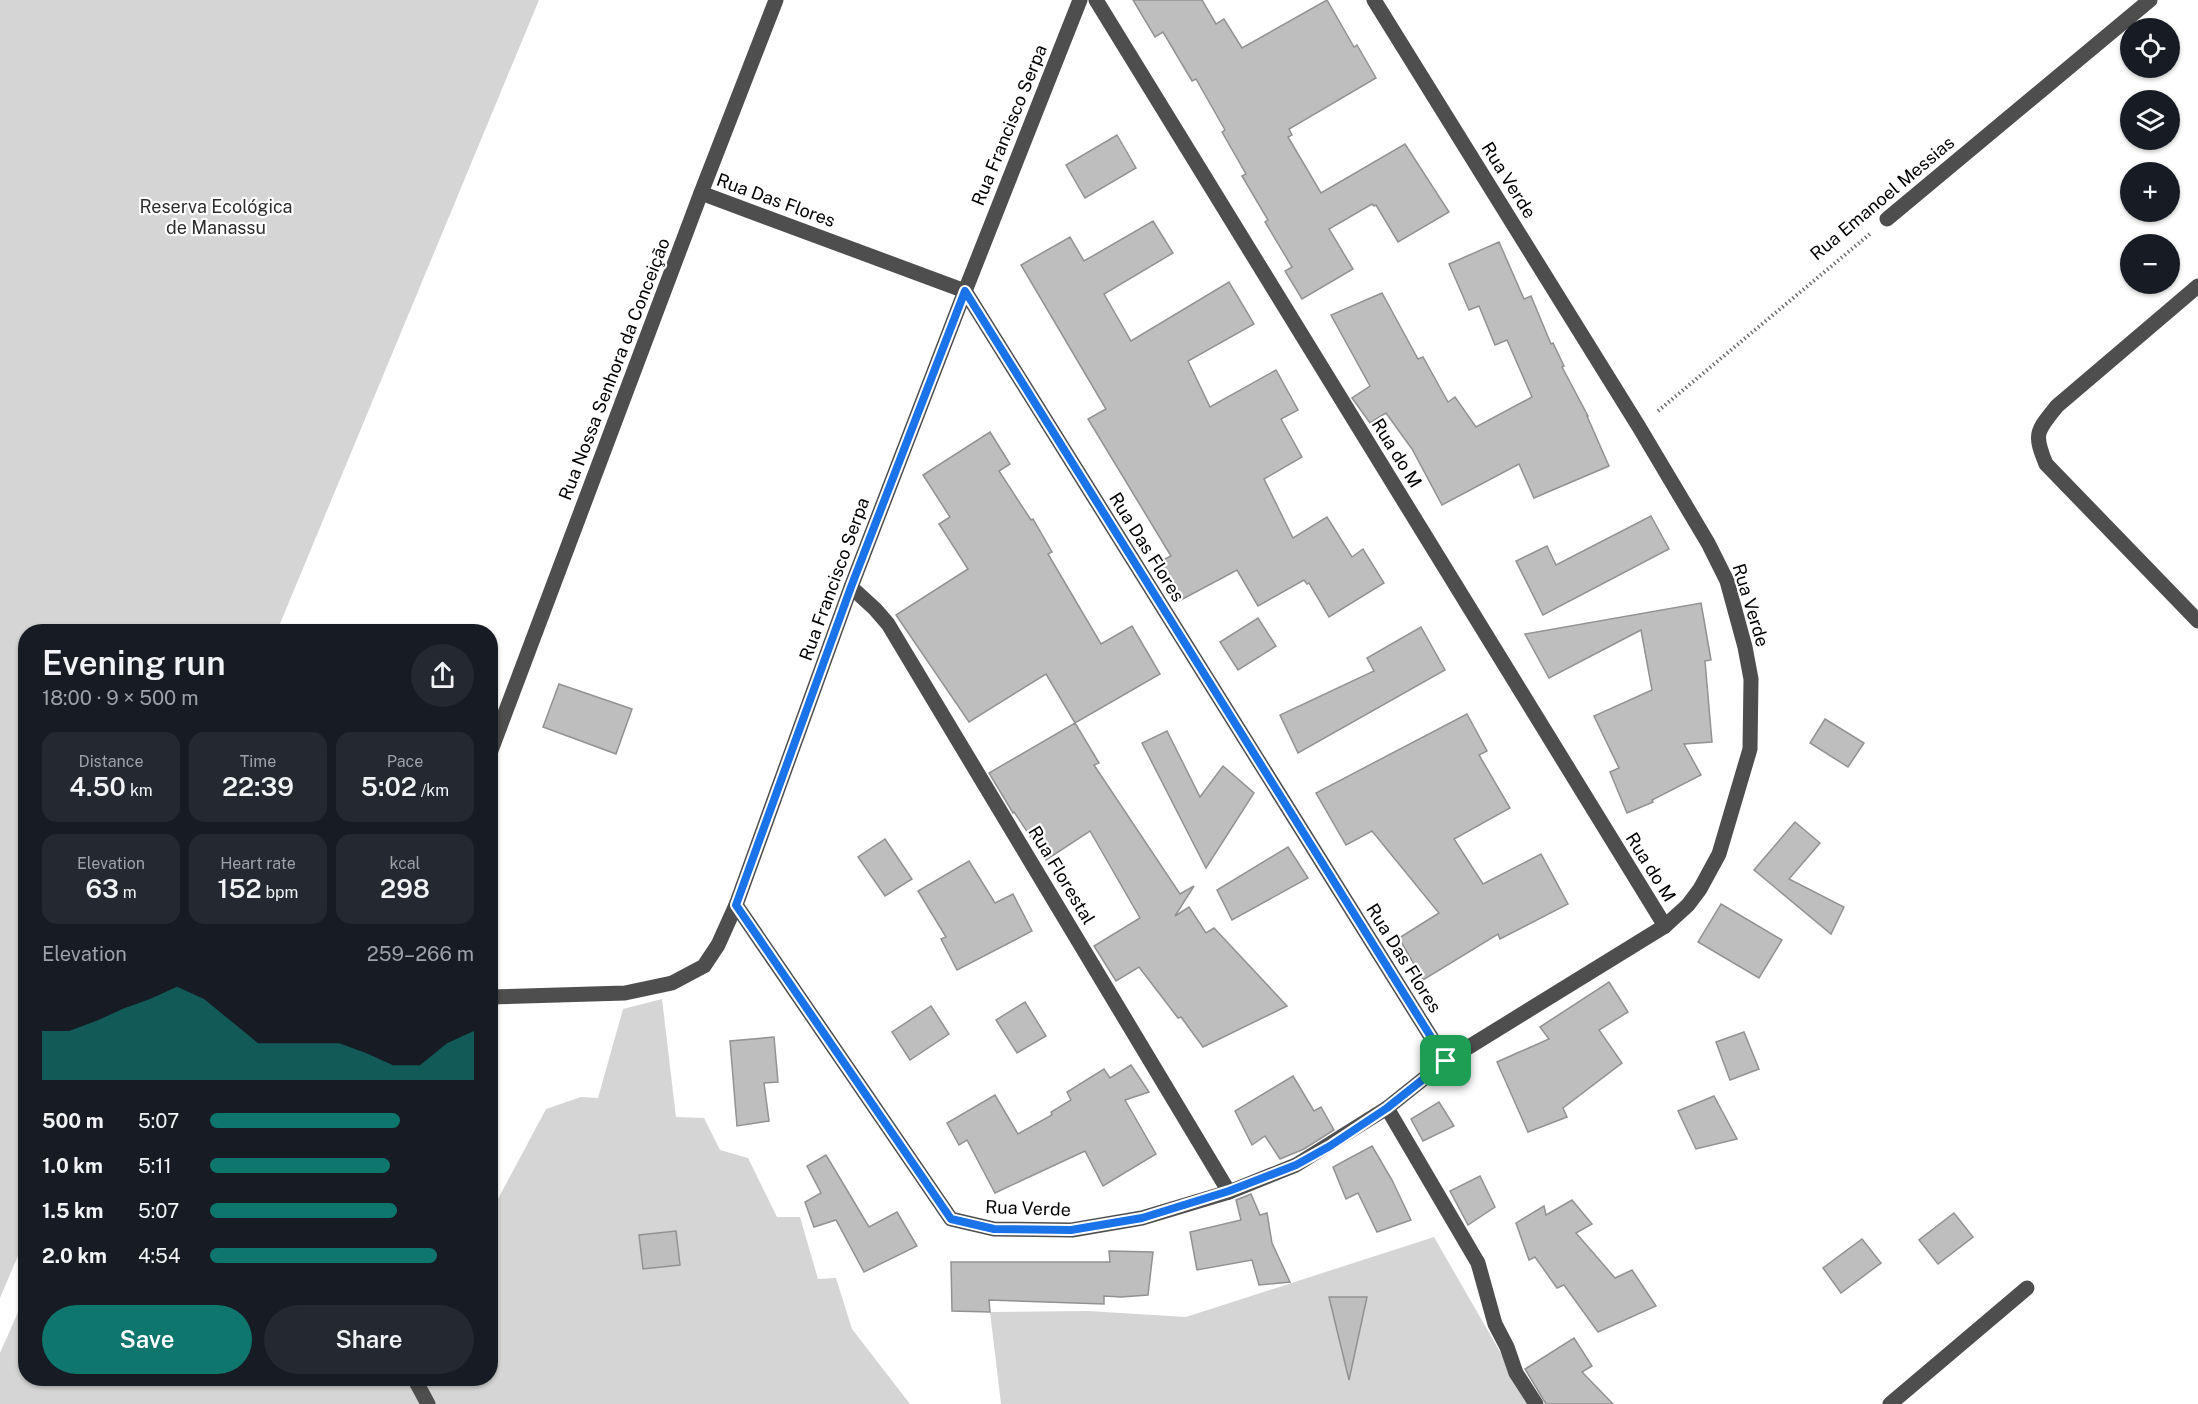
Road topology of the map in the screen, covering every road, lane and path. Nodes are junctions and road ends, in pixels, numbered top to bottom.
1 (776, 0) edge
2 (1080, 0) edge
3 (1096, 0) edge
4 (1374, 0) edge
5 (2150, 0) edge
6 (701, 193) junction
7 (1887, 219) joint
8 (2198, 286) edge
9 (965, 291) junction
10 (1639, 427) junction
11 (851, 587) junction
12 (2198, 621) edge
13 (498, 732) edge
14 (736, 905) junction
15 (1665, 926) junction
16 (498, 997) edge
17 (1446, 1061) junction
18 (1387, 1108) junction
19 (1229, 1191) junction
20 (2027, 1288) dead end
21 (418, 1386) edge
22 (428, 1404) edge
23 (1536, 1404) edge
24 (1890, 1404) edge

1 - 6 street, Rua Nossa Senhora da Conceição
2 - 9 street, Rua Francisco Serpa
3 - 15 street, Rua do M
4 - 10 street, Rua Verde
5 - 7 street, Rua Emanoel Messias
6 - 9 street, Rua Das Flores
6 - 13 street, Rua Nossa Senhora da Conceição
7 - 10 path, Rua Emanoel Messias
8 - 12 street
9 - 11 street, Rua Francisco Serpa
9 - 17 street, Rua Das Flores
10 - 15 street, Rua Verde
11 - 14 street, Rua Francisco Serpa
11 - 19 street, Rua Florestal
14 - 16 street, Rua Francisco Serpa
14 - 19 street, Rua Verde
15 - 17 street, Rua Verde
17 - 18 street, Rua Verde
18 - 19 street, Rua Verde
18 - 23 street
20 - 24 street
21 - 22 street

